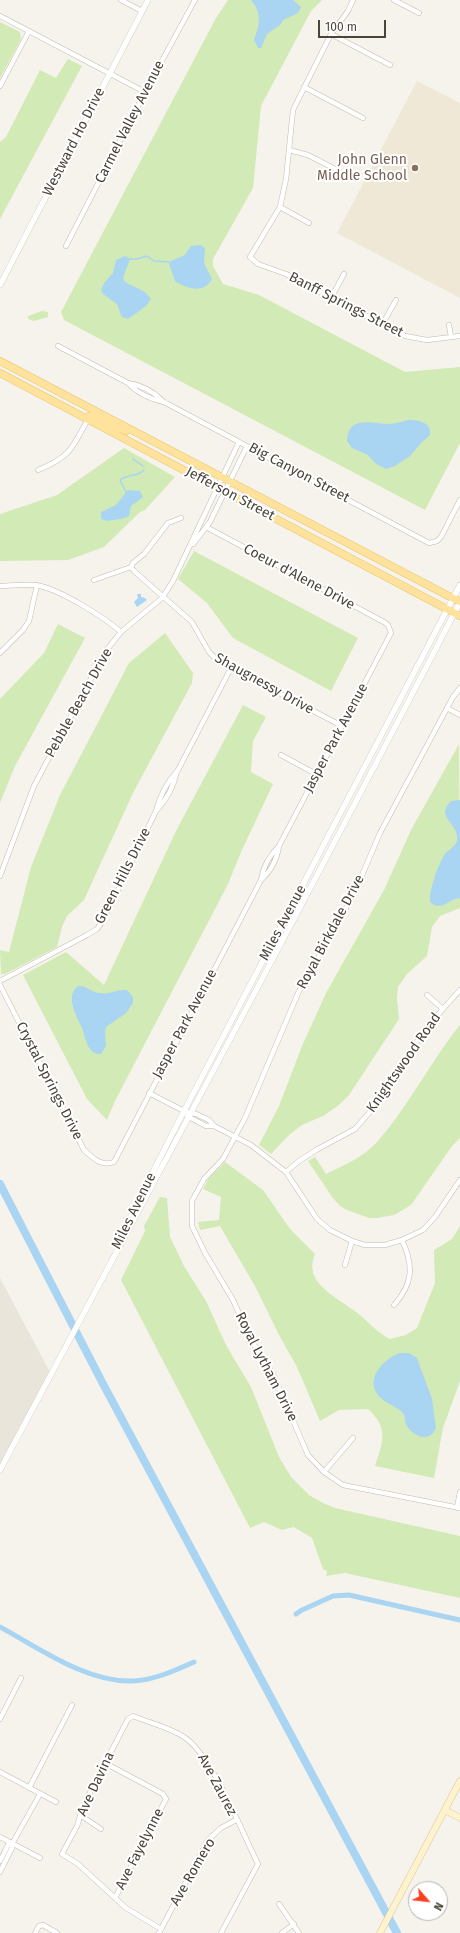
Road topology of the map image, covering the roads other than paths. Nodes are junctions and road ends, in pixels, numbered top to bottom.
1 (121, 0) edge
2 (148, 0) edge
3 (195, 0) edge
4 (353, 0) edge
5 (394, 0) edge
6 (142, 11) junction
7 (419, 13) dead end
8 (0, 16) edge
9 (29, 31) junction
10 (331, 34) junction
11 (390, 65) dead end
12 (110, 74) junction
13 (0, 86) edge
14 (304, 87) junction
15 (145, 92) junction
16 (363, 118) dead end
17 (289, 150) junction
18 (337, 170) dead end
19 (280, 207) junction
20 (309, 222) dead end
21 (66, 246) dead end
22 (344, 274) dead end
23 (0, 285) edge
24 (331, 298) junction
25 (396, 300) dead end
26 (382, 325) junction
27 (448, 325) dead end
28 (460, 336) edge
29 (451, 338) junction
30 (58, 346) dead end
31 (0, 361) edge
32 (0, 373) edge
33 (88, 419) junction
34 (145, 437) junction
35 (239, 442) junction
36 (247, 446) junction
37 (38, 470) dead end
38 (221, 477) junction
39 (229, 482) junction
40 (217, 488) junction
41 (225, 492) junction
42 (460, 500) edge
43 (181, 518) dead end
44 (206, 527) junction
45 (188, 550) junction
46 (131, 567) junction
47 (94, 580) dead end
48 (37, 585) junction
49 (0, 586) edge
50 (460, 586) edge
51 (162, 598) junction
52 (458, 601) edge
53 (454, 613) edge
54 (389, 629) joint
55 (121, 632) junction
56 (0, 653) edge
57 (231, 668) junction
58 (460, 688) edge
59 (447, 708) junction
60 (460, 715) edge
61 (342, 726) junction
62 (281, 755) dead end
63 (316, 774) junction
64 (0, 876) edge
65 (0, 981) edge
66 (0, 986) edge
67 (460, 990) edge
68 (427, 995) dead end
69 (442, 1009) junction
70 (149, 1093) junction
71 (184, 1111) junction
72 (190, 1115) junction
73 (234, 1137) junction
74 (108, 1164) joint
75 (286, 1172) junction
76 (460, 1180) edge
77 (402, 1240) junction
78 (352, 1241) junction
79 (109, 1262) junction
80 (345, 1265) dead end
81 (394, 1305) dead end
82 (353, 1438) dead end
83 (0, 1470) edge
84 (324, 1472) junction
85 (460, 1492) edge
86 (458, 1508) edge
87 (22, 1678) dead end
88 (72, 1705) dead end
89 (133, 1716) joint
90 (0, 1719) edge
91 (105, 1763) junction
92 (0, 1772) edge
93 (460, 1781) edge
94 (29, 1788) junction
95 (40, 1794) junction
96 (56, 1802) dead end
97 (445, 1810) junction
98 (80, 1815) junction
99 (460, 1818) edge
100 (236, 1820) junction
101 (101, 1829) dead end
102 (0, 1837) edge
103 (12, 1844) junction
104 (40, 1858) dead end
105 (0, 1861) edge
106 (0, 1872) edge
107 (115, 1898) junction
108 (279, 1904) dead end
109 (294, 1924) junction
110 (160, 1931) edge
111 (35, 1933) edge
112 (57, 1933) edge
113 (221, 1933) edge
114 (282, 1933) edge
115 (299, 1933) edge
116 (380, 1933) edge

1 - 6 street
2 - 6 street, Westward Ho Drive
3 - 15 street, Carmel Valley Avenue
4 - 10 street
5 - 7 street
6 - 12 street, Westward Ho Drive
8 - 9 street
9 - 12 street
9 - 13 street
10 - 11 street
10 - 14 street
12 - 15 street
12 - 23 street, Westward Ho Drive
14 - 16 street
14 - 17 street
15 - 21 street, Carmel Valley Avenue
17 - 18 street
17 - 19 street
19 - 20 street
19 - 24 street, Banff Springs Street
22 - 24 street
24 - 26 street, Banff Springs Street
25 - 26 street
26 - 29 street, Banff Springs Street
27 - 29 street
28 - 29 street, Banff Springs Street
30 - 35 street, Big Canyon Street
31 - 34 main road, Jefferson Street
32 - 33 main road, Jefferson Street
33 - 34 main road
33 - 37 street
33 - 40 main road, Jefferson Street
34 - 38 main road, Jefferson Street
35 - 36 street, Big Canyon Street
35 - 38 street
36 - 39 street
36 - 42 street, Big Canyon Street
38 - 39 main road, Jefferson Street
38 - 40 street
39 - 41 street
39 - 52 main road, Jefferson Street
40 - 41 main road, Jefferson Street
40 - 45 street
41 - 44 street
41 - 53 main road, Jefferson Street
43 - 46 street
44 - 45 street
44 - 54 street, Coeur d'Alene Drive
45 - 51 street, Pebble Beach Drive
46 - 47 street
46 - 51 street, Shaugnessy Drive
48 - 49 street
48 - 55 street
48 - 56 street
50 - 52 street, Miles Avenue
51 - 55 street, Pebble Beach Drive
51 - 57 street, Shaugnessy Drive
52 - 53 street, Miles Avenue
53 - 71 street, Miles Avenue
53 - 72 street, Miles Avenue
54 - 61 street, Jasper Park Avenue
55 - 64 street, Pebble Beach Drive
57 - 61 street, Shaugnessy Drive
57 - 65 street, Green Hills Drive
58 - 59 street, Royal Birkdale Drive
59 - 60 street
59 - 73 street, Royal Birkdale Drive
61 - 63 street, Jasper Park Avenue
62 - 63 street
63 - 70 street, Jasper Park Avenue
66 - 74 street, Crystal Springs Drive
67 - 69 street, Knightswood Road
68 - 69 street
69 - 75 street, Knightswood Road
70 - 71 street
70 - 74 street, Jasper Park Avenue
71 - 72 street
71 - 79 street, Miles Avenue
72 - 73 street
72 - 79 street, Miles Avenue
73 - 75 street
73 - 84 street, Royal Lytham Drive
75 - 78 street
76 - 77 street
77 - 78 street
77 - 81 street
78 - 80 street
79 - 83 street, Miles Avenue
82 - 84 street
84 - 86 street, Royal Lytham Drive
85 - 86 street
87 - 90 street
88 - 94 street
89 - 91 street, Ave Davina
89 - 100 street, Ave Zaurez
91 - 98 street, Ave Davina
91 - 107 street, Ave Fayelynne
92 - 94 street
93 - 97 main road
94 - 95 street
95 - 96 street
95 - 103 street
97 - 99 main road
97 - 116 main road
98 - 101 street
98 - 107 street, Ave Davina
100 - 110 street, Ave Romero
100 - 113 street, Ave Zaurez
102 - 103 street
103 - 104 street
103 - 105 street
103 - 106 street
107 - 110 street
108 - 109 street
109 - 114 street
109 - 115 street
111 - 112 street

